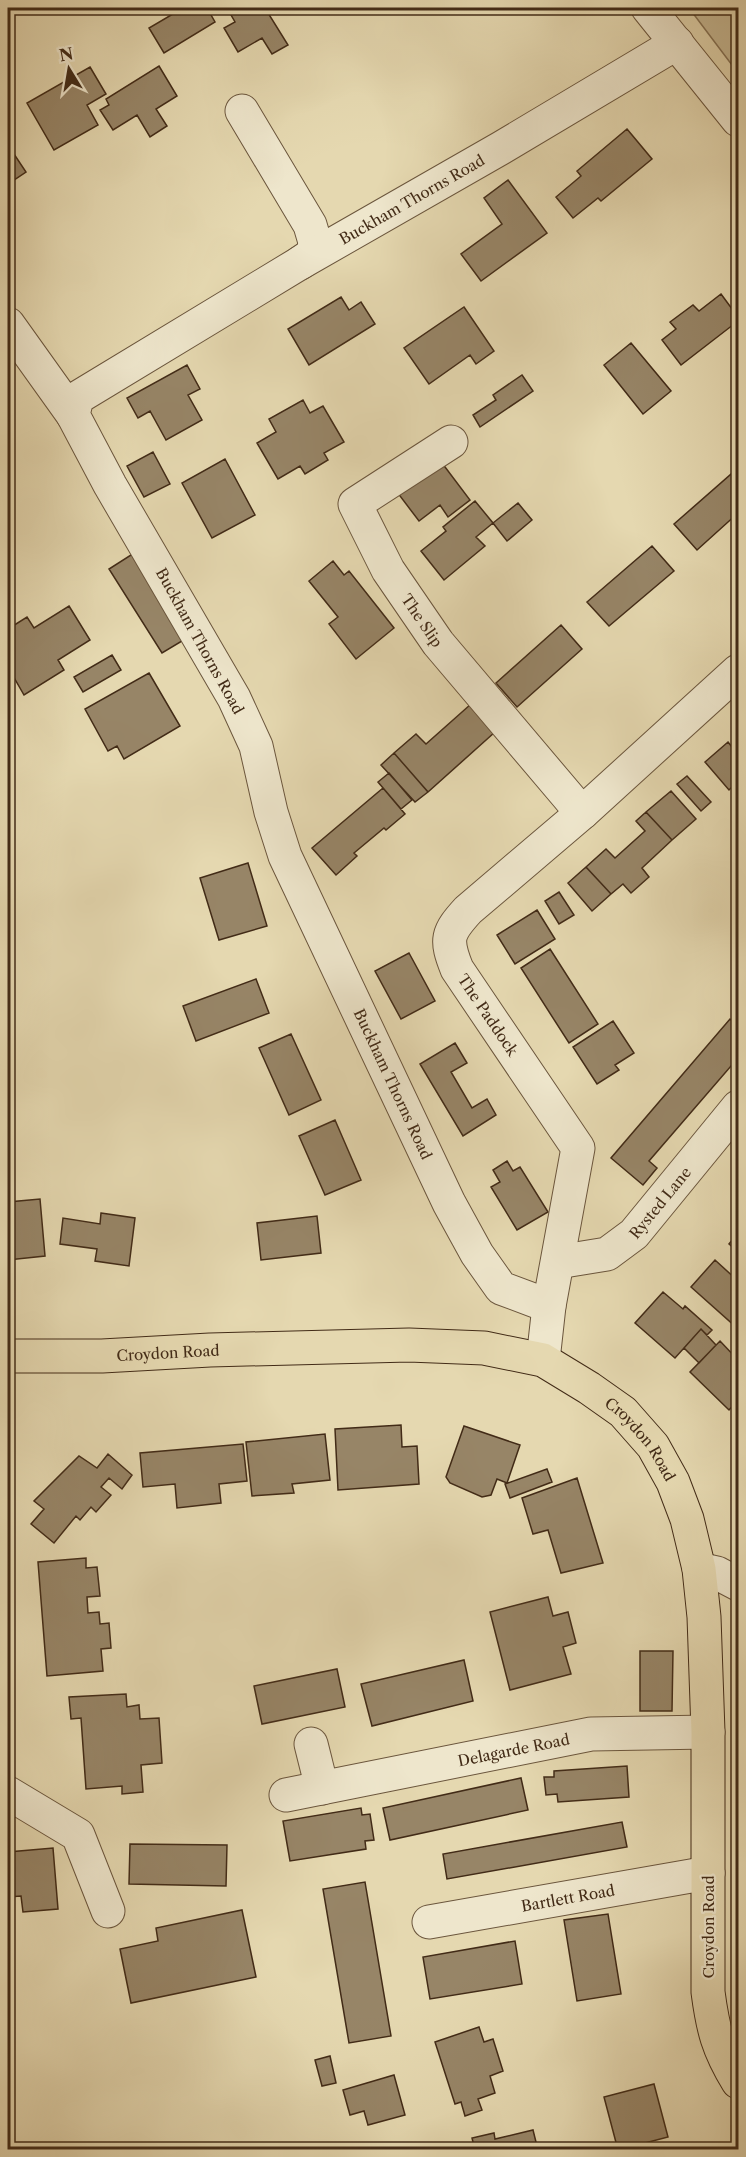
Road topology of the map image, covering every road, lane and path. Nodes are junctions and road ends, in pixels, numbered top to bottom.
1 (648, 8) edge
2 (677, 43) junction
3 (242, 111) dead end
4 (738, 120) edge
5 (300, 263) junction
6 (8, 324) edge
7 (73, 415) junction
8 (451, 442) dead end
9 (738, 671) edge
10 (582, 813) junction
11 (738, 1107) edge
12 (559, 1258) junction
13 (549, 1306) junction
14 (8, 1356) edge
15 (543, 1360) junction
16 (699, 1569) junction
17 (738, 1584) edge
18 (708, 1732) junction
19 (311, 1744) dead end
20 (322, 1788) junction
21 (8, 1793) edge
22 (286, 1795) dead end
23 (708, 1873) junction
24 (108, 1911) dead end
25 (429, 1922) dead end
26 (738, 2082) edge

1 - 2 street
2 - 4 street
2 - 5 street, Buckham Thorns Road
3 - 5 street
5 - 7 street, Buckham Thorns Road
6 - 7 street
7 - 13 street, Buckham Thorns Road
8 - 10 street, The Slip
9 - 10 street, The Paddock
10 - 12 street, The Paddock
11 - 12 street, Rysted Lane
12 - 13 street, The Paddock
13 - 15 street, The Paddock
14 - 15 main road, Croydon Road
15 - 16 main road, Croydon Road
16 - 17 street
16 - 18 main road, Croydon Road
18 - 20 street, Delagarde Road
18 - 23 main road, Croydon Road
19 - 20 street
20 - 22 street, Delagarde Road
21 - 24 street
23 - 25 street, Bartlett Road
23 - 26 main road, Croydon Road

